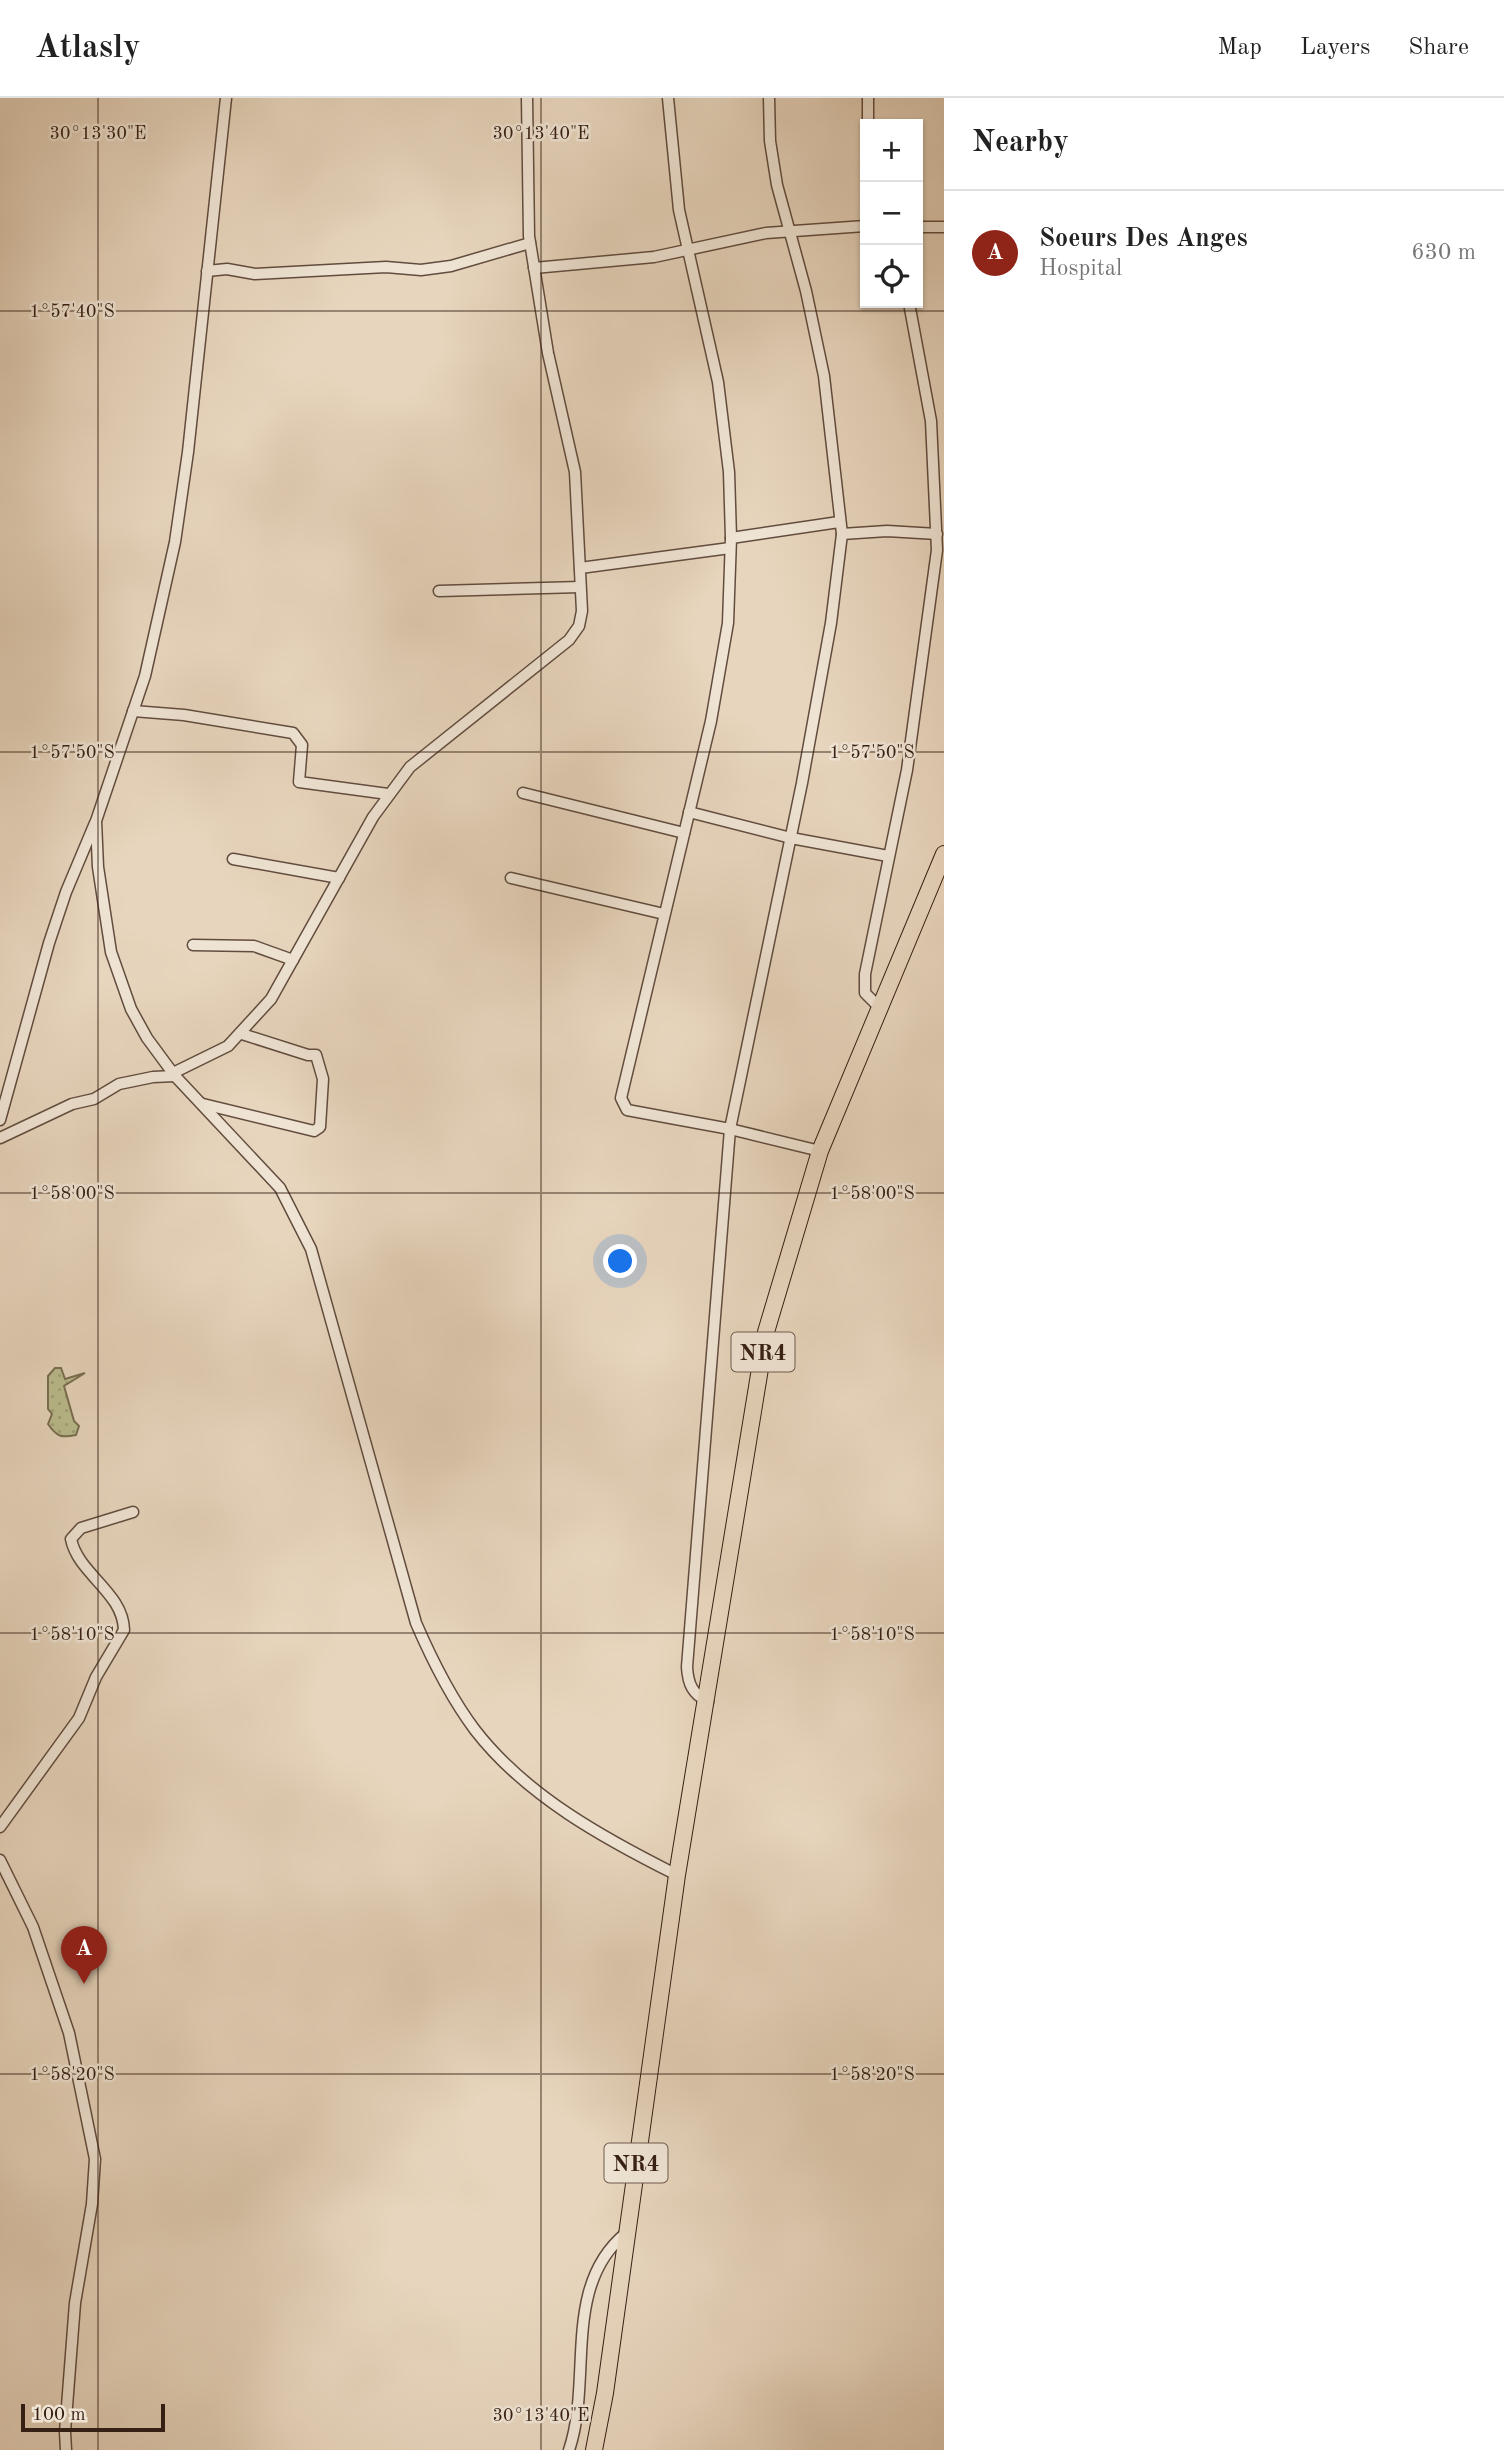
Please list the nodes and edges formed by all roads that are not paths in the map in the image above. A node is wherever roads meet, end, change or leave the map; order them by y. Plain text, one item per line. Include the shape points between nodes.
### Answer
1 (226, 98) edge
2 (527, 98) edge
3 (668, 98) edge
4 (769, 98) edge
5 (868, 98) edge
6 (868, 119) edge
7 (860, 226) edge
8 (923, 227) edge
9 (944, 227) edge
10 (788, 232) junction
11 (530, 243) junction
12 (688, 251) junction
13 (534, 268) junction
14 (207, 271) junction
15 (910, 308) edge
16 (841, 528) junction
17 (937, 534) junction
18 (730, 543) junction
19 (580, 568) junction
20 (580, 587) junction
21 (439, 591) dead end
22 (133, 711) junction
23 (523, 793) dead end
24 (388, 794) junction
25 (689, 812) junction
26 (96, 821) junction
27 (684, 833) junction
28 (791, 838) junction
29 (944, 854) edge
30 (888, 856) junction
31 (233, 859) dead end
32 (339, 878) junction
33 (511, 878) dead end
34 (664, 914) junction
35 (192, 945) dead end
36 (293, 960) junction
37 (880, 1007) junction
38 (242, 1034) junction
39 (174, 1075) junction
40 (203, 1104) junction
41 (0, 1120) edge
42 (730, 1129) junction
43 (0, 1138) edge
44 (820, 1151) junction
45 (133, 1513) dead end
46 (708, 1702) junction
47 (0, 1827) edge
48 (0, 1860) edge
49 (677, 1875) junction
50 (625, 2233) junction
51 (66, 2450) edge
52 (569, 2450) edge
53 (594, 2450) edge

1 - 14 street
2 - 11 street
3 - 12 street via 674,174
4 - 10 street via 770,141
5 - 6 street
7 - 10 street
8 - 9 street
10 - 12 street
10 - 16 street via 824,376
11 - 13 street
11 - 14 street via 421,270
12 - 13 street
12 - 18 street via 718,382 729,472
13 - 19 street via 548,353 571,442
14 - 22 street via 174,542
15 - 17 street via 931,422
16 - 17 street
16 - 18 street
16 - 28 street via 831,622
17 - 30 street via 935,586
18 - 19 street
18 - 25 street via 728,623
19 - 20 street
20 - 21 street
20 - 24 street via 581,619 569,640 425,755
22 - 24 street via 293,733 302,745 299,782
22 - 26 street
23 - 27 street
24 - 32 street
25 - 27 street
25 - 28 street
26 - 39 street via 111,952 131,1009
26 - 41 street via 65,892
27 - 34 street
28 - 30 street
28 - 42 street
29 - 37 highway, NR4
30 - 37 street via 864,988 867,997
31 - 32 street
32 - 36 street
33 - 34 street
34 - 42 street via 623,1082 623,1105 636,1112
35 - 36 street via 254,946
36 - 38 street via 271,999
37 - 44 highway, NR4
38 - 39 street
38 - 40 street via 316,1055 323,1079 320,1127 314,1131
39 - 40 street
39 - 43 street via 119,1084
40 - 49 street via 280,1188 311,1249 416,1623 442,1677 476,1730 522,1778 623,1848
42 - 44 street
42 - 46 street via 687,1667 690,1686
44 - 46 highway, NR4 via 766,1332
45 - 47 street via 81,1528 71,1539 121,1612 124,1630 96,1677 79,1718
46 - 49 highway, NR4
48 - 51 street via 33,1927 69,2033 94,2159 92,2204 75,2303
49 - 50 highway, NR4
50 - 52 street via 598,2264 586,2306
50 - 53 highway, NR4

